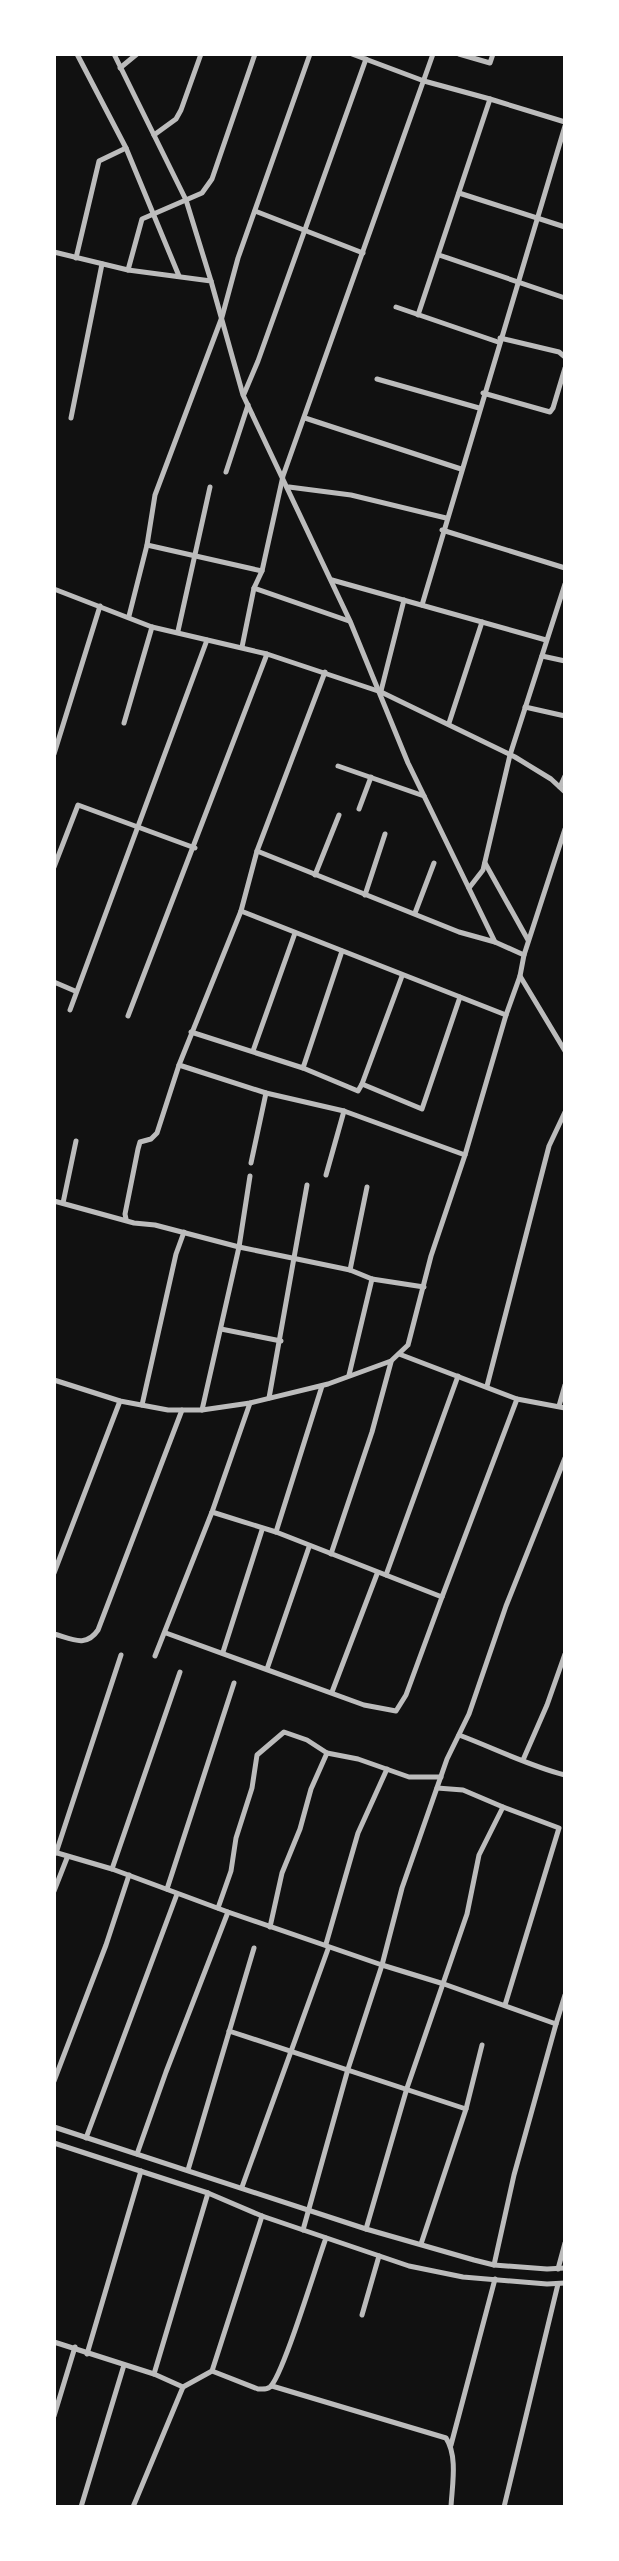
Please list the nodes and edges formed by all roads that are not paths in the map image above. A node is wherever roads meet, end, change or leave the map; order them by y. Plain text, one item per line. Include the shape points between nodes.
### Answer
1 (77, 54) edge
2 (114, 54) edge
3 (137, 54) edge
4 (201, 54) edge
5 (255, 54) edge
6 (310, 54) edge
7 (352, 54) edge
8 (433, 54) edge
9 (459, 54) edge
10 (493, 54) edge
11 (366, 59) junction
12 (120, 68) junction
13 (424, 81) junction
14 (490, 99) junction
15 (565, 124) edge
16 (154, 135) junction
17 (126, 148) junction
18 (459, 193) junction
19 (186, 200) junction
20 (255, 211) junction
21 (153, 213) junction
22 (536, 217) junction
23 (565, 227) edge
24 (305, 230) junction
25 (54, 252) edge
26 (363, 253) junction
27 (439, 255) junction
28 (76, 258) junction
29 (102, 264) junction
30 (128, 270) junction
31 (180, 277) junction
32 (211, 281) junction
33 (517, 281) junction
34 (565, 298) edge
35 (396, 307) dead end
36 (418, 315) junction
37 (222, 317) junction
38 (499, 340) junction
39 (565, 357) edge
40 (565, 368) edge
41 (377, 379) dead end
42 (483, 393) junction
43 (243, 395) junction
44 (248, 405) junction
45 (479, 408) junction
46 (71, 418) dead end
47 (305, 418) junction
48 (461, 469) junction
49 (226, 472) dead end
50 (283, 476) junction
51 (210, 487) dead end
52 (288, 487) junction
53 (446, 518) junction
54 (442, 530) junction
55 (147, 545) junction
56 (195, 556) junction
57 (565, 568) edge
58 (262, 571) junction
59 (331, 579) junction
60 (565, 584) edge
61 (254, 588) junction
62 (54, 589) edge
63 (404, 600) junction
64 (422, 605) junction
65 (100, 606) junction
66 (129, 616) junction
67 (350, 621) junction
68 (482, 622) junction
69 (152, 627) junction
70 (178, 631) junction
71 (207, 640) junction
72 (546, 640) junction
73 (242, 647) junction
74 (267, 654) junction
75 (542, 656) junction
76 (565, 661) edge
77 (325, 672) junction
78 (381, 692) junction
79 (525, 707) junction
80 (565, 716) edge
81 (124, 723) dead end
82 (449, 723) junction
83 (54, 754) edge
84 (510, 755) junction
85 (338, 766) dead end
86 (565, 776) edge
87 (371, 777) junction
88 (563, 790) edge
89 (424, 796) junction
90 (359, 809) dead end
91 (339, 815) dead end
92 (138, 826) junction
93 (565, 829) edge
94 (385, 834) dead end
95 (195, 848) junction
96 (257, 851) junction
97 (484, 862) junction
98 (434, 863) dead end
99 (54, 867) edge
100 (315, 875) junction
101 (469, 888) junction
102 (365, 895) junction
103 (241, 911) junction
104 (415, 913) junction
105 (295, 933) junction
106 (528, 940) junction
107 (495, 942) junction
108 (342, 951) junction
109 (524, 955) junction
110 (402, 976) junction
111 (520, 976) junction
112 (54, 982) edge
113 (75, 991) junction
114 (460, 997) junction
115 (70, 1010) dead end
116 (506, 1015) junction
117 (128, 1016) dead end
118 (191, 1032) junction
119 (564, 1046) edge
120 (253, 1051) junction
121 (179, 1065) junction
122 (303, 1068) junction
123 (362, 1084) junction
124 (266, 1093) junction
125 (344, 1111) junction
126 (565, 1112) edge
127 (76, 1141) dead end
128 (465, 1155) junction
129 (251, 1163) dead end
130 (326, 1175) dead end
131 (250, 1176) dead end
132 (307, 1185) dead end
133 (367, 1187) dead end
134 (54, 1201) edge
135 (63, 1203) junction
136 (127, 1220) junction
137 (184, 1232) junction
138 (239, 1247) junction
139 (294, 1260) junction
140 (350, 1270) junction
141 (372, 1279) junction
142 (424, 1287) junction
143 (221, 1329) junction
144 (281, 1341) junction
145 (399, 1354) junction
146 (391, 1361) junction
147 (349, 1376) junction
148 (458, 1376) junction
149 (54, 1380) edge
150 (322, 1385) junction
151 (565, 1385) edge
152 (487, 1386) junction
153 (269, 1398) junction
154 (517, 1399) junction
155 (120, 1401) junction
156 (250, 1403) junction
157 (142, 1405) junction
158 (562, 1407) edge
159 (182, 1410) junction
160 (202, 1410) junction
161 (565, 1458) edge
162 (212, 1512) junction
163 (262, 1530) junction
164 (276, 1532) junction
165 (309, 1547) junction
166 (331, 1554) junction
167 (54, 1573) edge
168 (377, 1574) junction
169 (386, 1575) junction
170 (442, 1597) junction
171 (166, 1633) junction
172 (54, 1634) edge
173 (223, 1652) junction
174 (565, 1654) edge
175 (121, 1655) dead end
176 (155, 1656) dead end
177 (267, 1669) junction
178 (180, 1672) dead end
179 (234, 1683) dead end
180 (332, 1692) junction
181 (459, 1735) junction
182 (327, 1753) junction
183 (523, 1760) junction
184 (387, 1769) junction
185 (565, 1775) edge
186 (441, 1777) junction
187 (437, 1788) junction
188 (503, 1807) junction
189 (55, 1853) edge
190 (67, 1858) junction
191 (112, 1869) junction
192 (129, 1875) junction
193 (167, 1889) junction
194 (54, 1891) edge
195 (177, 1894) junction
196 (218, 1908) junction
197 (228, 1912) junction
198 (270, 1927) junction
199 (327, 1946) junction
200 (254, 1948) dead end
201 (382, 1965) junction
202 (444, 1984) junction
203 (565, 1995) edge
204 (505, 2005) junction
205 (556, 2024) junction
206 (229, 2031) junction
207 (482, 2045) dead end
208 (290, 2052) junction
209 (348, 2069) junction
210 (54, 2081) edge
211 (407, 2088) junction
212 (466, 2109) junction
213 (54, 2127) edge
214 (86, 2138) junction
215 (55, 2144) edge
216 (54, 2151) edge
217 (137, 2154) junction
218 (188, 2170) junction
219 (141, 2171) junction
220 (242, 2187) junction
221 (208, 2193) junction
222 (309, 2211) junction
223 (262, 2216) junction
224 (366, 2229) junction
225 (303, 2230) junction
226 (326, 2238) junction
227 (565, 2243) edge
228 (421, 2244) junction
229 (379, 2256) junction
230 (494, 2265) junction
231 (561, 2268) edge
232 (495, 2279) junction
233 (562, 2283) edge
234 (362, 2315) dead end
235 (54, 2342) edge
236 (75, 2347) junction
237 (87, 2354) junction
238 (124, 2365) junction
239 (212, 2371) junction
240 (154, 2374) junction
241 (272, 2386) junction
242 (183, 2387) junction
243 (54, 2416) edge
244 (451, 2446) junction
245 (81, 2507) edge
246 (133, 2507) edge
247 (451, 2507) edge
248 (504, 2507) edge

1 - 17 street
2 - 12 street
3 - 12 street
4 - 16 street via 176,119
5 - 19 street via 212,179 202,193
6 - 20 street
7 - 11 street
8 - 13 street
9 - 10 street via 490,63
11 - 13 street
11 - 24 street
12 - 16 street
13 - 14 street
13 - 26 street
14 - 15 street
14 - 18 street
15 - 22 street
16 - 19 street
17 - 21 street
17 - 28 street via 99,161
18 - 22 street
18 - 27 street
19 - 21 street
19 - 32 street
20 - 24 street
20 - 37 street
21 - 30 street via 142,219
21 - 31 street
22 - 23 street
22 - 33 street
24 - 26 street
24 - 43 street
25 - 28 street
26 - 47 street
27 - 33 street
27 - 36 street
28 - 29 street
29 - 30 street
29 - 46 street
30 - 31 street
31 - 32 street
32 - 37 street
33 - 34 street
33 - 38 street
35 - 36 street
36 - 38 street
37 - 43 street
37 - 55 street via 155,495
38 - 39 street
38 - 42 street
40 - 42 street via 550,412
41 - 45 street
42 - 45 street
43 - 44 street
44 - 49 street
44 - 50 street
45 - 48 street
47 - 48 street
47 - 50 street
48 - 53 street
50 - 52 street
50 - 58 street
51 - 56 street
52 - 53 street via 351,495
52 - 59 street
53 - 54 street
54 - 57 street
54 - 64 street
55 - 56 street
55 - 66 street
56 - 58 street
56 - 70 street
58 - 61 street
59 - 63 street
59 - 67 street
60 - 72 street
61 - 67 street
61 - 73 street
62 - 65 street
63 - 64 street
63 - 78 street
64 - 68 street
65 - 66 street
65 - 83 street
66 - 69 street
67 - 78 street
68 - 72 street
68 - 82 street
69 - 70 street
69 - 81 street
70 - 71 street
71 - 73 street
71 - 92 street
72 - 75 street
73 - 74 street
74 - 77 street
74 - 95 street
75 - 76 street
75 - 79 street
77 - 78 street
77 - 96 street
78 - 82 street
78 - 89 street
79 - 80 street
79 - 84 street
82 - 84 street
84 - 88 street
84 - 97 street
85 - 87 street
86 - 88 street
87 - 89 street
87 - 90 street
89 - 101 street
91 - 100 street
92 - 95 street
92 - 99 street via 78,805
92 - 113 street
93 - 106 street
94 - 102 street
95 - 117 street
96 - 100 street
96 - 103 street
97 - 101 street
97 - 106 street
98 - 104 street
100 - 102 street
101 - 107 street
102 - 104 street
103 - 105 street
103 - 118 street
104 - 107 street
105 - 108 street
105 - 120 street
106 - 109 street
107 - 109 street
108 - 110 street
108 - 122 street
109 - 111 street
110 - 114 street
110 - 123 street
111 - 116 street
111 - 119 street
112 - 113 street
113 - 115 street
114 - 116 street
114 - 123 street via 422,1109
116 - 128 street
118 - 120 street
118 - 121 street
120 - 122 street
121 - 124 street
121 - 136 street via 157,1133 140,1142
122 - 123 street via 358,1091
124 - 125 street
124 - 129 street
125 - 128 street
125 - 130 street
126 - 152 street via 549,1146
127 - 135 street
128 - 142 street
131 - 138 street
132 - 139 street
133 - 140 street
134 - 135 street
135 - 136 street
136 - 137 street
137 - 138 street
137 - 157 street
138 - 139 street
138 - 143 street
139 - 140 street
139 - 144 street
140 - 141 street
141 - 142 street
141 - 147 street
142 - 145 street via 408,1345
143 - 144 street
143 - 160 street
144 - 153 street
145 - 146 street
145 - 148 street
146 - 147 street
146 - 166 street
147 - 150 street
148 - 152 street
148 - 169 street
149 - 155 street
150 - 153 street
150 - 164 street
151 - 158 street
152 - 154 street
153 - 156 street
154 - 158 street
154 - 170 street
155 - 157 street
155 - 167 street
156 - 160 street
156 - 162 street
157 - 159 street
159 - 160 street
159 - 172 street via 98,1630 81,1642
161 - 181 street
162 - 163 street
162 - 171 street
163 - 164 street
163 - 173 street
164 - 165 street
165 - 166 street
165 - 177 street
166 - 168 street
168 - 169 street
168 - 180 street
169 - 170 street
170 - 180 street via 396,1711
171 - 173 street
171 - 176 street
173 - 177 street
174 - 183 street
175 - 189 street
177 - 180 street
178 - 191 street
179 - 193 street
181 - 183 street
181 - 186 street
182 - 184 street
182 - 196 street via 284,1732 257,1755
182 - 198 street via 282,1873
183 - 185 street
184 - 186 street via 409,1777
184 - 199 street via 358,1833
186 - 187 street
187 - 188 street via 463,1790
187 - 201 street
188 - 202 street via 479,1855
188 - 204 street via 559,1828
189 - 190 street
190 - 191 street
190 - 194 street
191 - 192 street
192 - 193 street
192 - 210 street
193 - 195 street
195 - 196 street
195 - 214 street
196 - 197 street
197 - 198 street
197 - 217 street
198 - 199 street
199 - 201 street
199 - 208 street
200 - 206 street
201 - 202 street
201 - 209 street
202 - 204 street
202 - 211 street
203 - 205 street
204 - 205 street
205 - 230 street
206 - 208 street
206 - 218 street
207 - 212 street
208 - 209 street
208 - 220 street
209 - 211 street
209 - 222 street
211 - 212 street
211 - 224 street
212 - 228 street
213 - 214 street
214 - 217 street
215 - 216 street
215 - 219 street
217 - 218 street
218 - 220 street
219 - 221 street
219 - 237 street
220 - 222 street
221 - 223 street
221 - 240 street
222 - 224 street
222 - 225 street
223 - 225 street
223 - 239 street
224 - 228 street
225 - 226 street
226 - 229 street
226 - 241 street
227 - 231 street
228 - 230 street
229 - 232 street via 463,2277
229 - 234 street
230 - 231 street
232 - 233 street
232 - 244 street
233 - 248 street
235 - 236 street
236 - 237 street
236 - 243 street
237 - 238 street
238 - 240 street
238 - 245 street
239 - 241 street via 258,2389
239 - 242 street
240 - 242 street
241 - 244 street via 429,2432 446,2438
242 - 246 street
244 - 247 street

